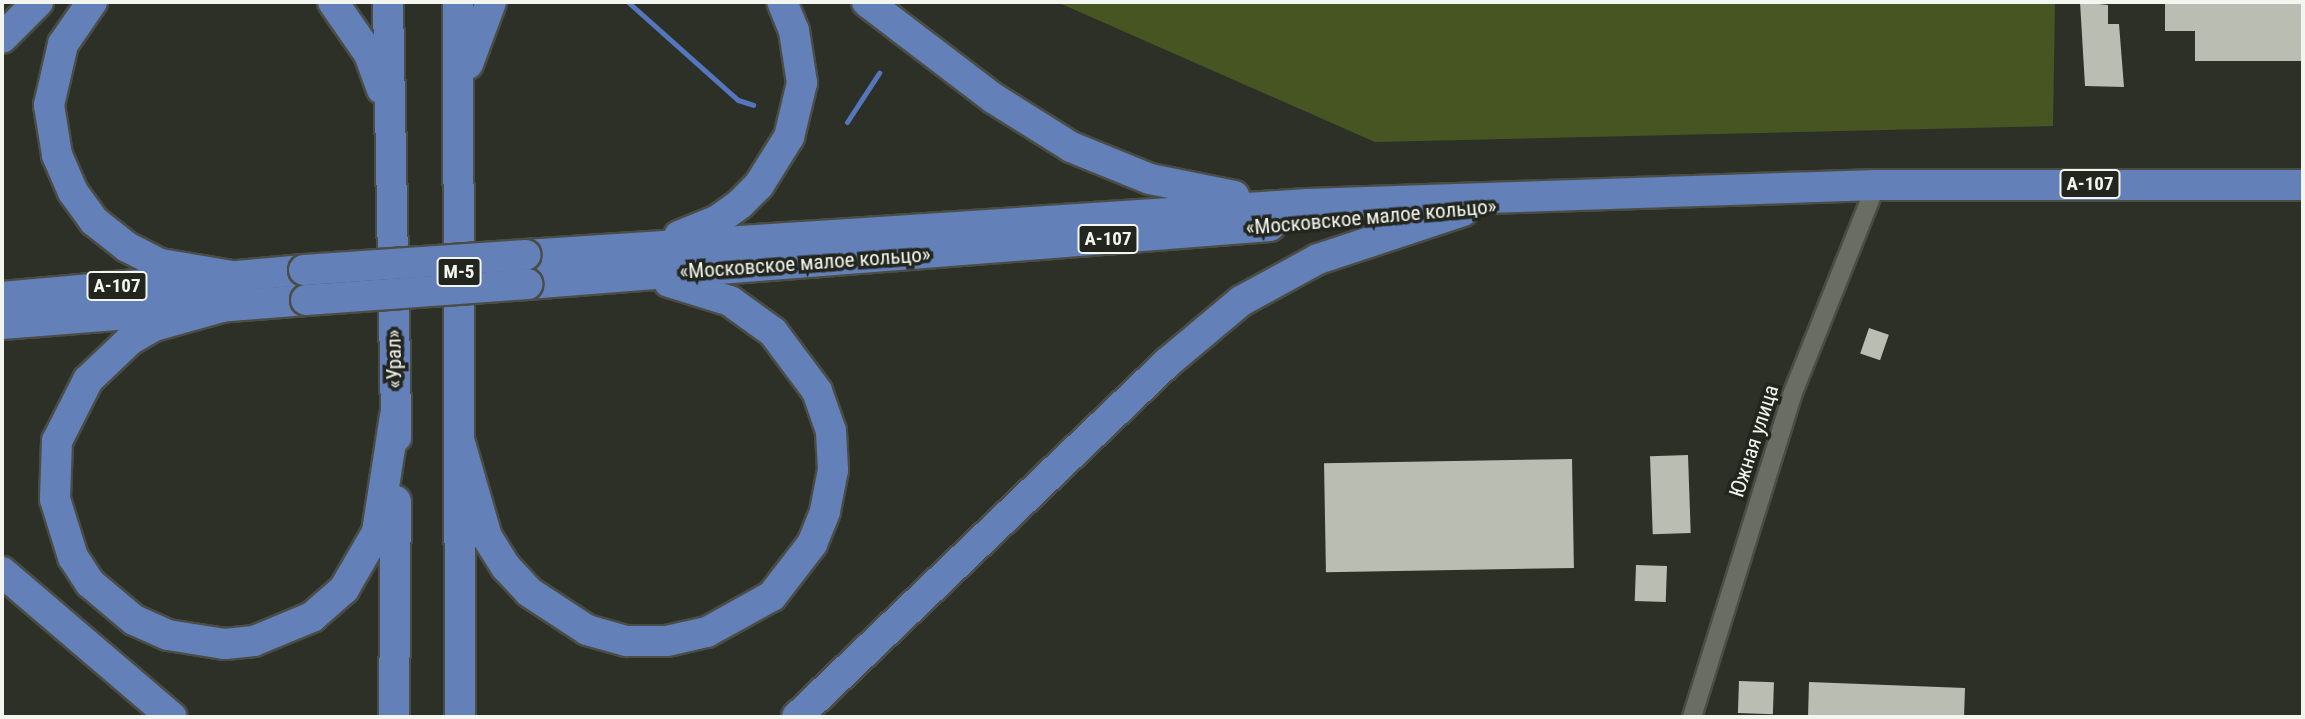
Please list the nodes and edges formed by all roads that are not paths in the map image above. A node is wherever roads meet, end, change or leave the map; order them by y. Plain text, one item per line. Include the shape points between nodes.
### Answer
1 (38, 2) edge
2 (92, 2) edge
3 (333, 2) edge
4 (388, 2) edge
5 (458, 2) edge
6 (491, 2) edge
7 (782, 2) edge
8 (867, 2) edge
9 (2, 38) edge
10 (459, 101) junction
11 (388, 104) junction
12 (1876, 185) junction
13 (2303, 185) edge
14 (1609, 196) junction
15 (1307, 204) junction
16 (1475, 208) junction
17 (608, 264) junction
18 (231, 290) junction
19 (2, 297) edge
20 (2, 324) edge
21 (395, 416) junction
22 (460, 443) junction
23 (2, 572) edge
24 (172, 717) edge
25 (394, 717) edge
26 (460, 717) edge
27 (797, 717) edge
28 (1692, 717) edge

1 - 9 highway
2 - 18 highway via 63,44 49,105 57,155 73,192 94,221 127,247
3 - 11 highway via 369,54
4 - 11 highway, «Урал»
5 - 10 highway, М-5
6 - 10 highway via 478,25
7 - 17 highway via 794,31 802,83 778,159 759,185 718,220
8 - 15 highway via 1013,112 1106,164 1190,190
10 - 22 highway, М-5
11 - 21 highway, «Урал»
12 - 13 highway, «Московское малое кольцо» / А-107
12 - 14 highway, «Московское малое кольцо» / А-107
12 - 28 street, Южная улица via 1792,394
14 - 15 highway, «Московское малое кольцо» / А-107
14 - 16 highway, «Московское малое кольцо» / А-107
15 - 17 highway, «Московское малое кольцо» / А-107
16 - 17 highway, «Московское малое кольцо» / А-107
16 - 27 highway via 1318,259 1241,301 1167,363
17 - 18 highway, «Московское малое кольцо» / А-107, bridge via 527,284 306,300
17 - 18 highway, «Московское малое кольцо» / А-107, bridge via 526,255 304,270
17 - 22 highway via 730,301 773,332 817,391 831,431 833,470 825,511 794,572 743,616 707,632 626,642 587,630 529,592 506,567 486,537
18 - 19 highway, «Московское малое кольцо» / А-107
18 - 20 highway, «Московское малое кольцо» / А-107
18 - 21 highway via 130,340 88,380 57,441 55,499 73,557 99,592 134,620 168,635 225,644 264,638 312,617 344,589 377,533
21 - 25 highway, «Урал»
22 - 26 highway, М-5
23 - 24 highway

